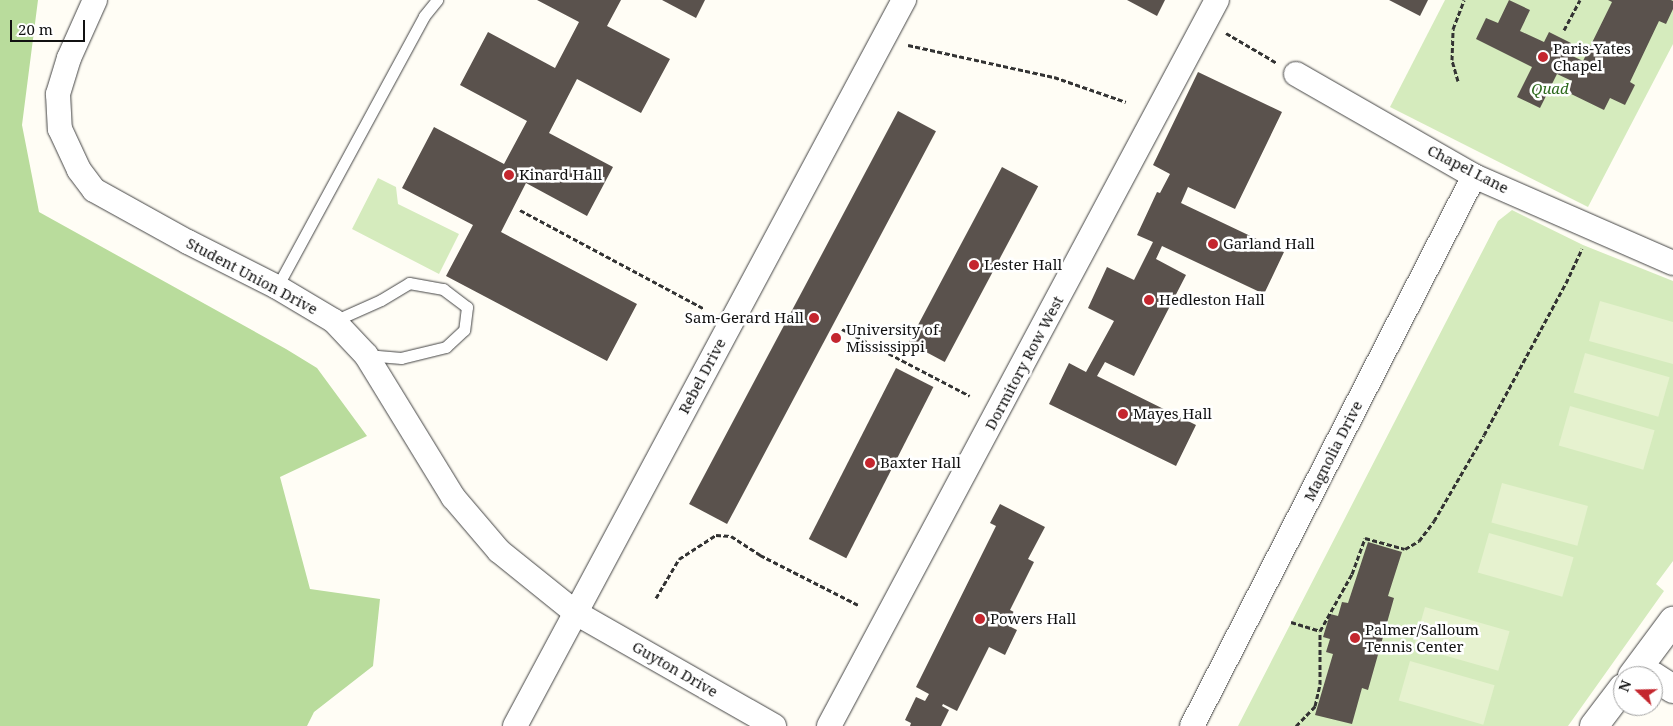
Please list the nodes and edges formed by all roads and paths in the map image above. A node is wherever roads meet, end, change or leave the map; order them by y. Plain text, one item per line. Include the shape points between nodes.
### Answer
1 (95, 0) edge
2 (437, 0) edge
3 (904, 0) edge
4 (1217, 0) edge
5 (1464, 0) edge
6 (1580, 0) edge
7 (1219, 29) dead end
8 (1564, 30) dead end
9 (908, 45) dead end
10 (1296, 74) joint
11 (1458, 81) dead end
12 (1126, 102) dead end
13 (1474, 176) junction
14 (520, 210) dead end
15 (1583, 245) dead end
16 (1673, 263) edge
17 (277, 287) junction
18 (703, 308) dead end
19 (334, 321) junction
20 (842, 329) dead end
21 (366, 355) junction
22 (970, 396) dead end
23 (656, 598) dead end
24 (858, 605) dead end
25 (576, 613) junction
26 (1673, 621) edge
27 (1291, 622) dead end
28 (1320, 631) junction
29 (1646, 666) edge
30 (1613, 706) edge
31 (515, 726) edge
32 (774, 726) edge
33 (829, 726) edge
34 (1192, 726) edge
35 (1296, 726) edge
36 (1594, 726) edge

1 - 17 street, Student Union Drive via 69,58 58,94 60,129 79,170 94,190
2 - 17 lane via 424,16
3 - 25 street, Rebel Drive
4 - 33 street, Dormitory Row West
5 - 11 path via 1454,28 1452,60
6 - 8 path
7 - 10 path
9 - 12 path via 1054,77
10 - 13 street, Chapel Lane
13 - 16 street, Chapel Lane
13 - 34 street, Magnolia Drive
14 - 18 path
15 - 28 path via 1566,283 1434,521 1419,541 1406,549 1365,538 1352,574
17 - 19 street, Student Union Drive
19 - 21 street, Student Union Drive
19 - 21 lane via 410,283 443,289 467,307 464,330 446,347 401,358
20 - 22 path
21 - 25 street, Student Union Drive via 454,496 499,551
23 - 24 path via 679,559 716,535 731,536 760,555
25 - 31 street, Rebel Drive
25 - 32 street, Guyton Drive
26 - 29 street
27 - 28 path
28 - 35 path via 1315,706
30 - 36 street

